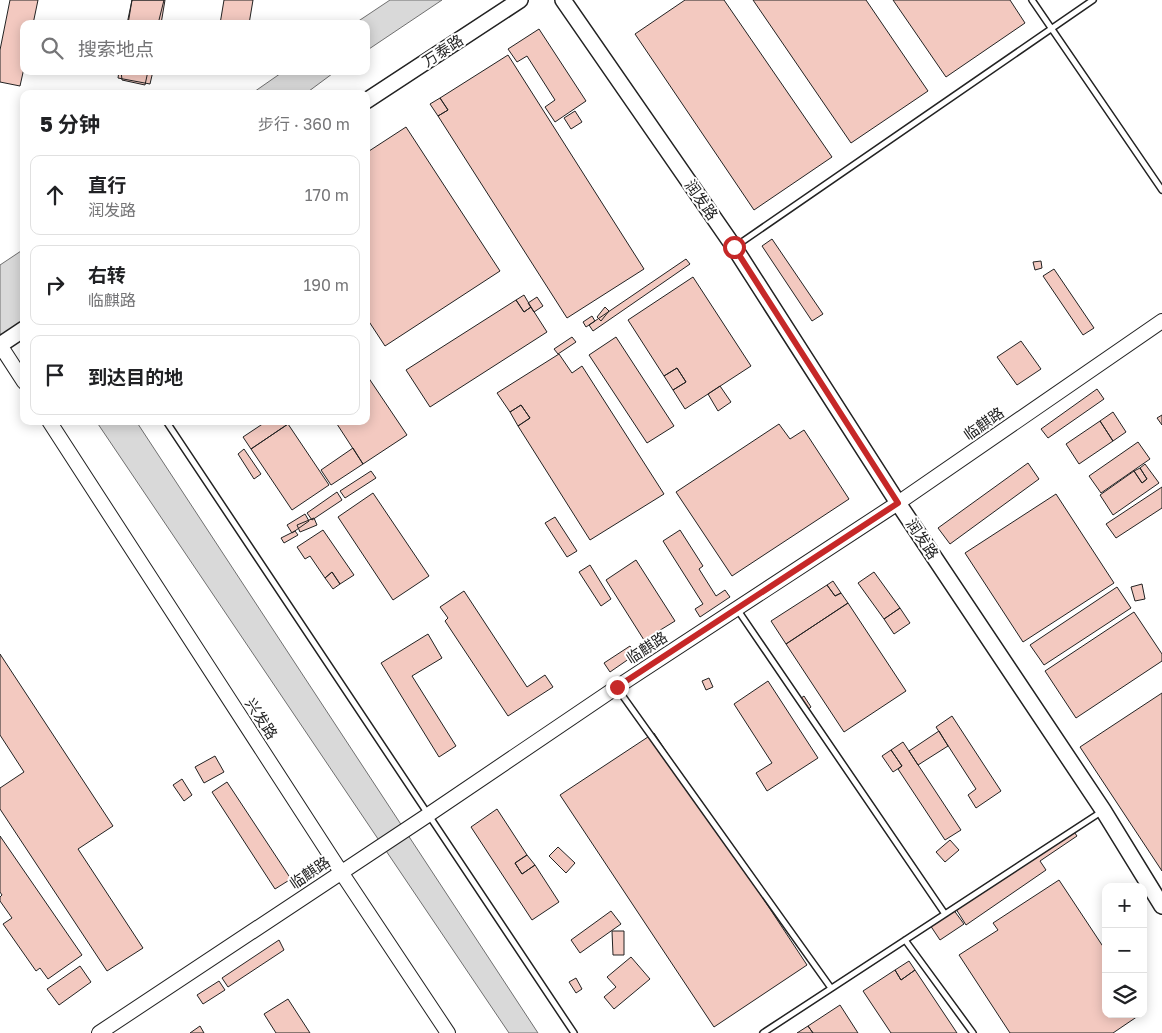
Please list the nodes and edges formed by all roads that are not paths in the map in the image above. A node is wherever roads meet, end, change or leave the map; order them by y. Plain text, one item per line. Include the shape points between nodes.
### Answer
1 (520, 0) edge
2 (563, 0) edge
3 (1032, 0) edge
4 (1094, 0) edge
5 (1052, 29) junction
6 (370, 98) edge
7 (1162, 190) edge
8 (734, 247) junction
9 (1162, 321) edge
10 (20, 332) edge
11 (0, 345) edge
12 (20, 376) edge
13 (52, 425) edge
14 (169, 425) edge
15 (898, 503) junction
16 (737, 609) junction
17 (617, 687) junction
18 (1103, 810) junction
19 (428, 815) junction
20 (341, 872) junction
21 (1162, 906) edge
22 (945, 914) junction
23 (904, 940) junction
24 (831, 988) junction
25 (99, 1033) edge
26 (448, 1033) edge
27 (574, 1033) edge
28 (763, 1033) edge
29 (973, 1033) edge

1 - 6 main road, 万泰路
2 - 8 main road, 润发路
3 - 5 lane
4 - 5 lane
5 - 7 lane
5 - 8 lane
8 - 15 main road, 润发路
9 - 15 street, 临麒路
10 - 11 main road
11 - 12 street
13 - 20 street, 兴发路
14 - 19 lane
15 - 16 street, 临麒路
15 - 18 main road, 润发路
16 - 17 street, 临麒路
16 - 22 lane
17 - 19 street, 临麒路
17 - 24 lane
18 - 21 main road, 润发路
18 - 22 lane
19 - 20 street, 临麒路
19 - 27 lane
20 - 25 street, 临麒路
20 - 26 street, 兴发路
22 - 23 lane
23 - 24 lane
23 - 29 lane
24 - 28 lane

